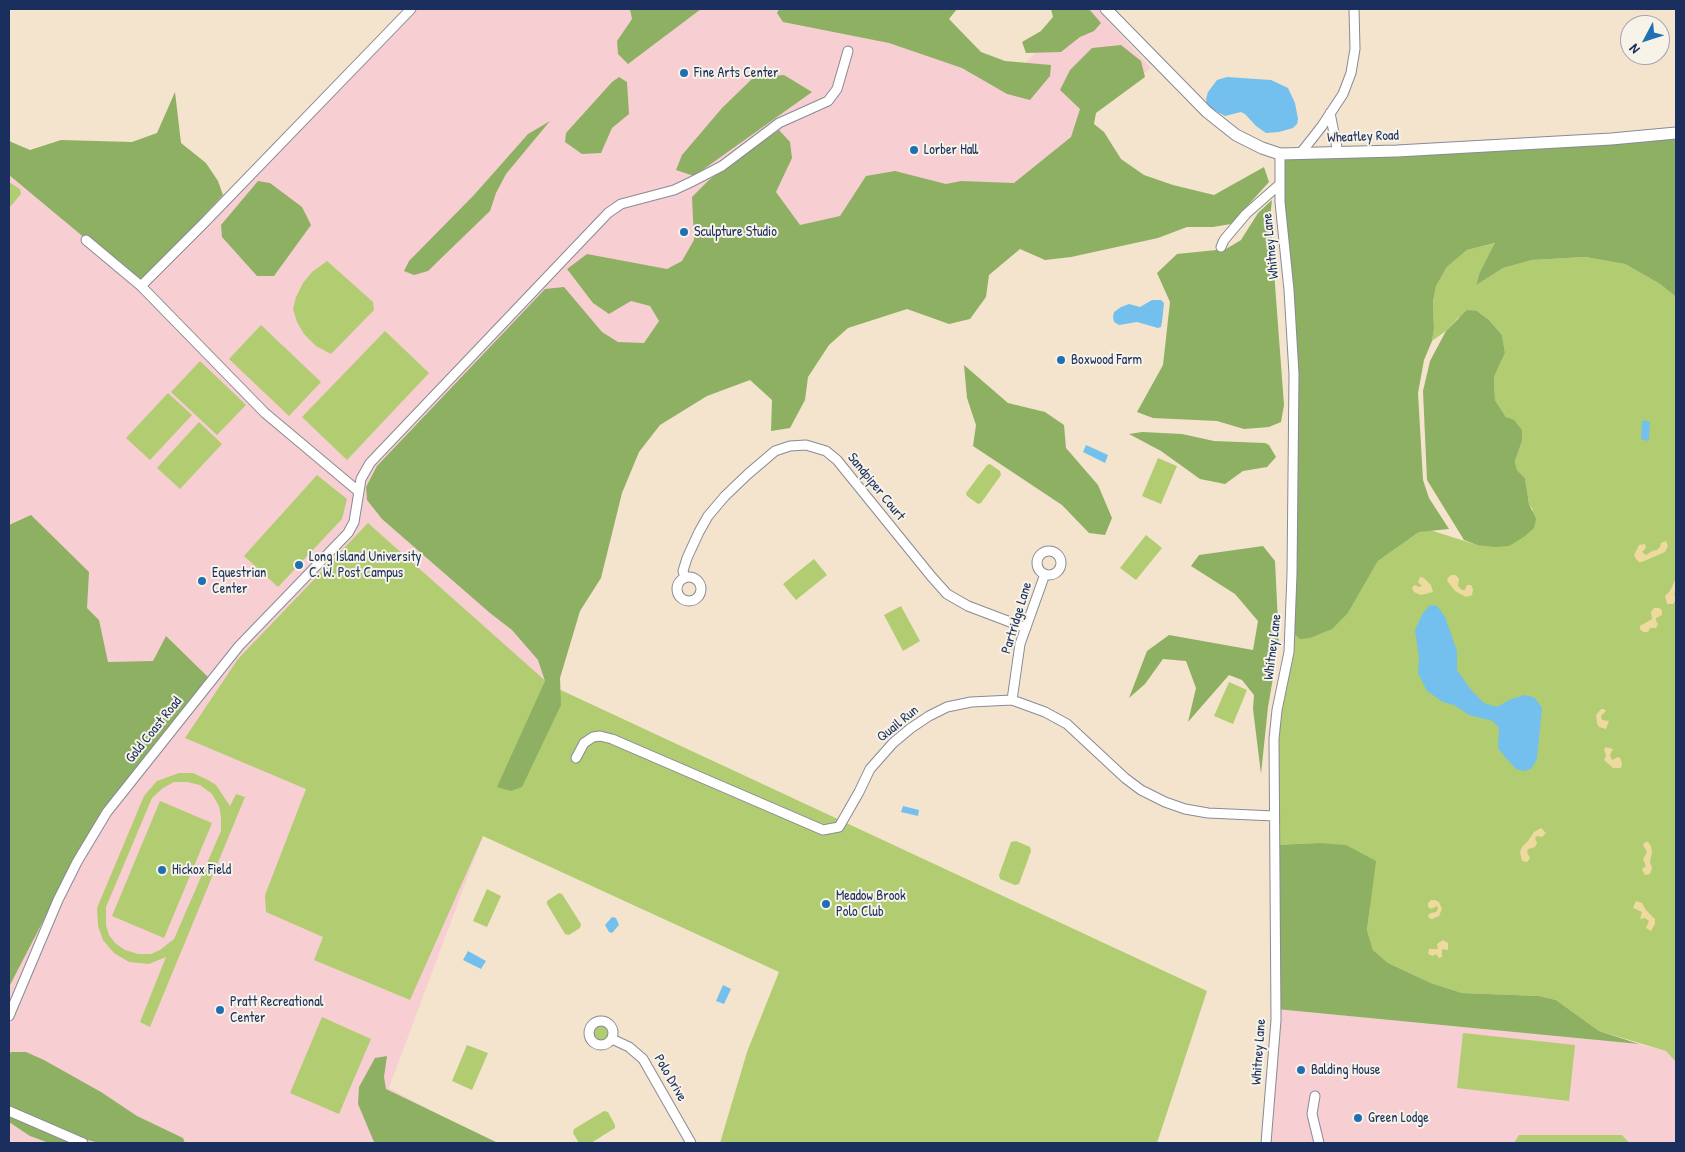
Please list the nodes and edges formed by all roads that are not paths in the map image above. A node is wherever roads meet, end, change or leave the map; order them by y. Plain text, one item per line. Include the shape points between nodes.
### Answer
1 (411, 9) edge
2 (1106, 9) edge
3 (1354, 9) edge
4 (848, 51) dead end
5 (1330, 113) junction
6 (1676, 133) edge
7 (1338, 153) junction
8 (1280, 154) junction
9 (1300, 154) junction
10 (1280, 184) junction
11 (86, 240) dead end
12 (1221, 246) dead end
13 (141, 286) junction
14 (358, 491) junction
15 (1045, 574) dead end
16 (685, 578) dead end
17 (1026, 628) junction
18 (1012, 700) junction
19 (576, 758) dead end
20 (1274, 816) junction
21 (9, 1016) edge
22 (612, 1039) dead end
23 (1315, 1096) dead end
24 (9, 1111) edge
25 (83, 1143) edge
26 (691, 1143) edge
27 (1266, 1143) edge
28 (1319, 1143) edge

1 - 13 street
2 - 8 main road, Wheatley Road via 1207,112 1236,135
3 - 5 street via 1355,49 1351,73 1343,94
4 - 14 street, Gold Coast Road via 837,89 828,101 779,123 722,166 692,182 621,204 608,213 370,463
5 - 7 street
5 - 9 street
6 - 7 main road, Wheatley Road
7 - 9 main road, Wheatley Road
8 - 9 main road, Wheatley Road
8 - 10 street, Whitney Lane
10 - 12 street via 1246,214
10 - 20 street, Whitney Lane via 1294,374 1289,652 1274,738
11 - 13 street
13 - 14 street via 265,413
14 - 21 street, Gold Coast Road via 354,522 348,533 239,646 107,812 58,900
15 - 17 street, Partridge Lane
16 - 17 street, Sandpiper Court via 686,558 708,516 721,500 775,452 790,446 806,445 826,451 837,460 947,594 968,606
17 - 18 street, Partridge Lane via 1020,644
18 - 19 street, Quail Run via 947,707 910,728 870,769 839,827 823,830 612,739 594,737 584,743
18 - 20 street, Quail Run via 1066,724 1125,778 1165,802 1208,813
20 - 27 street, Whitney Lane via 1276,1020
22 - 26 street, Polo Drive via 643,1059
23 - 28 street via 1312,1114
24 - 25 street

